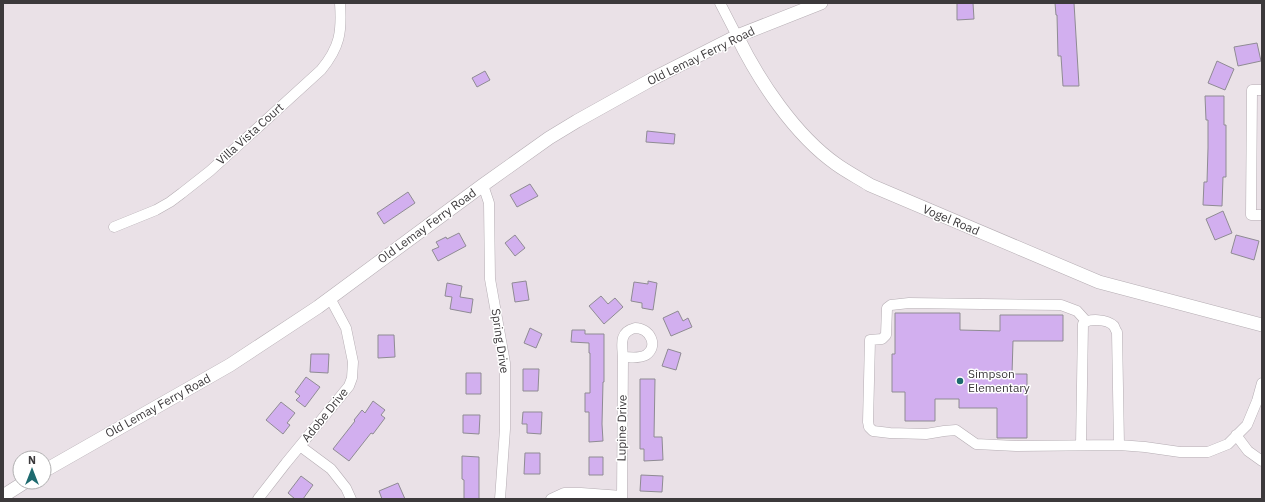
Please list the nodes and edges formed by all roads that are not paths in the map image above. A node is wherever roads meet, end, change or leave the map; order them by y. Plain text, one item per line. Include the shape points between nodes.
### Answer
1 (340, 3) edge
2 (720, 3) edge
3 (821, 3) edge
4 (737, 36) junction
5 (1262, 90) edge
6 (483, 185) junction
7 (1262, 215) edge
8 (114, 227) dead end
9 (330, 298) junction
10 (1086, 321) junction
11 (1262, 325) edge
12 (623, 357) dead end
13 (1262, 383) edge
14 (1236, 435) junction
15 (1119, 445) junction
16 (300, 446) junction
17 (1081, 446) junction
18 (1262, 461) edge
19 (52, 466) edge
20 (12, 490) edge
21 (3, 496) edge
22 (622, 497) edge
23 (258, 499) edge
24 (351, 499) edge
25 (500, 499) edge
26 (551, 499) edge

1 - 8 street, Villa Vista Court via 340,36 336,49 321,70 182,194 156,210
2 - 4 street, Vogel Road
3 - 4 main road, Old Lemay Ferry Road
4 - 6 main road, Old Lemay Ferry Road via 577,121
4 - 11 main road, Vogel Road via 748,60 808,140 836,164 870,185 1099,282
5 - 7 street via 1252,90 1251,207 1251,215
6 - 9 main road, Old Lemay Ferry Road
6 - 25 street, Spring Drive via 489,203 490,279 505,363 505,429
9 - 16 street, Adobe Drive via 346,328 353,362 352,378
9 - 19 main road, Old Lemay Ferry Road via 230,365
10 - 15 street via 1105,322 1114,326 1117,332
10 - 17 street via 1083,324
10 - 17 street via 1077,311 1062,305 909,303 891,305 887,308 886,335 882,339 870,340 868,422 873,431 926,434 956,430 976,444
12 - 22 street, Lupine Drive
13 - 14 street via 1247,425
14 - 15 street via 1228,444 1208,452 1180,452
14 - 18 street via 1248,451
15 - 17 street
16 - 23 street, Adobe Drive
16 - 24 street via 331,469
20 - 21 main road
22 - 26 street via 564,493

